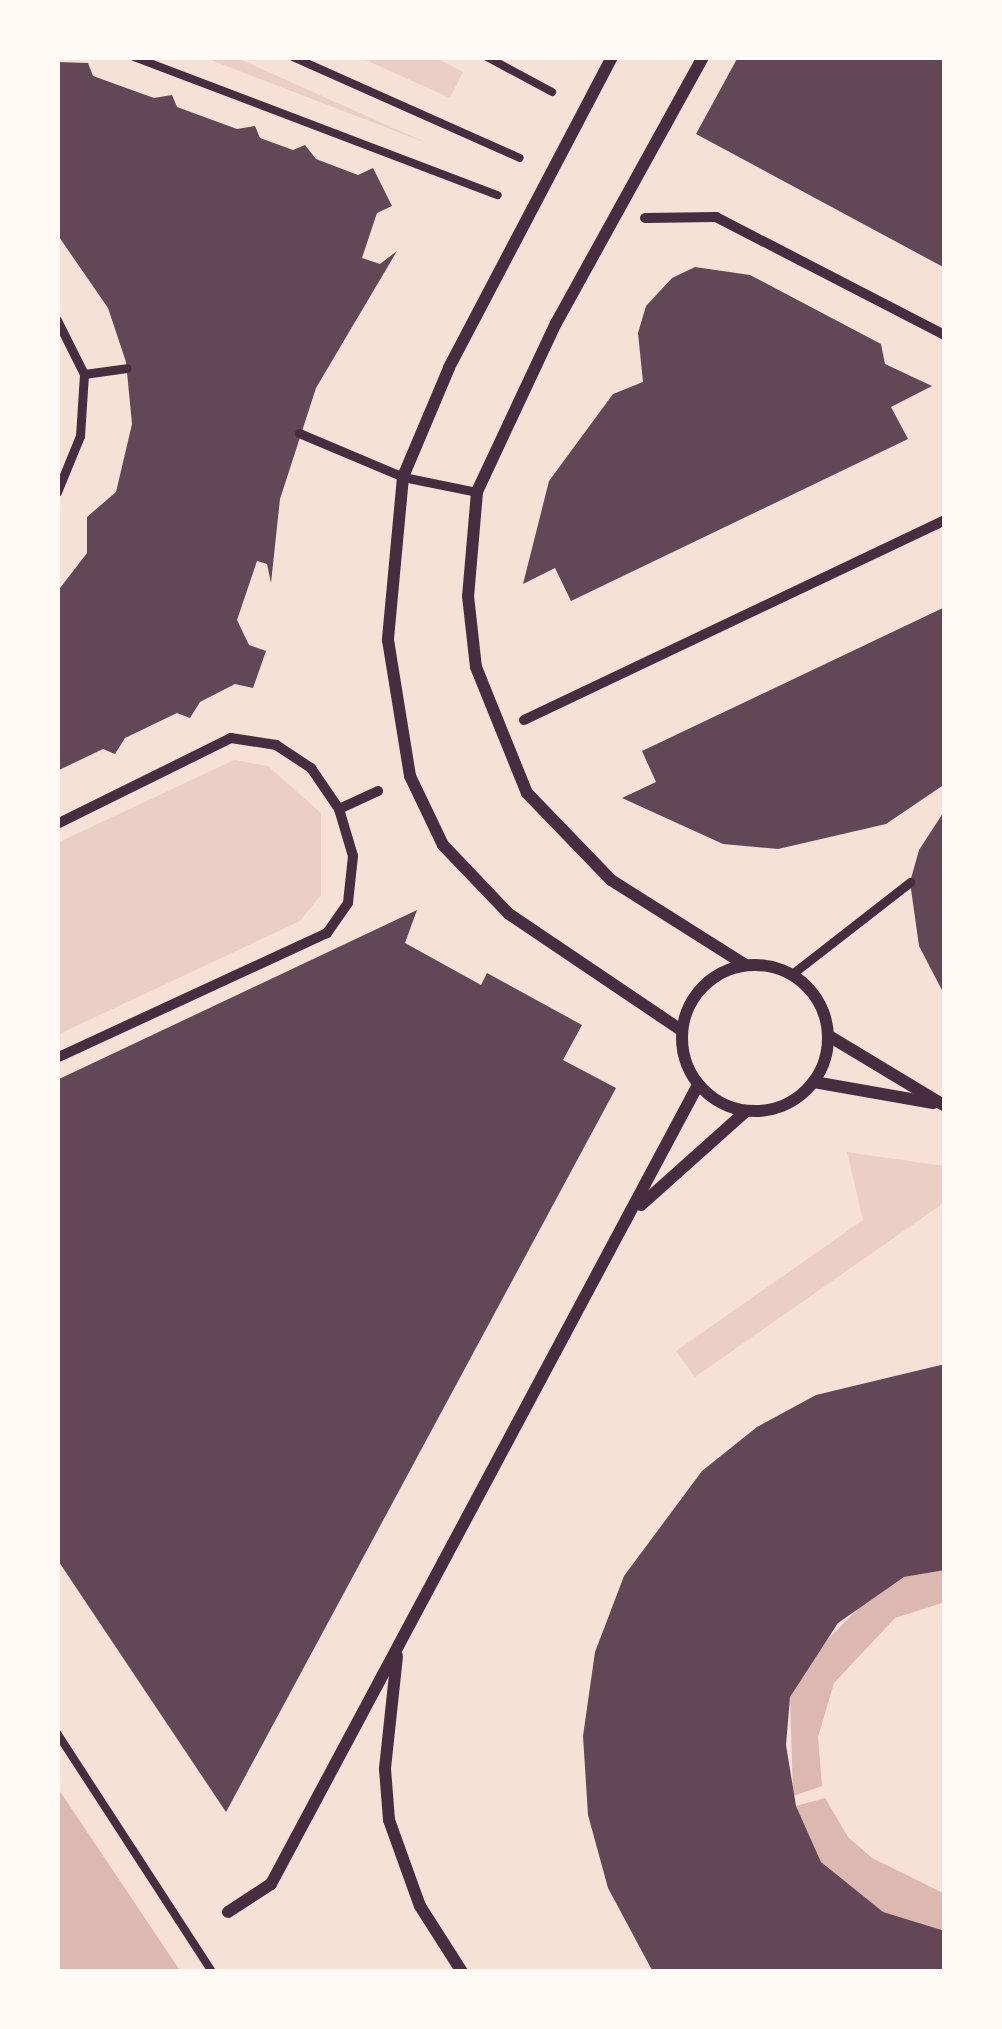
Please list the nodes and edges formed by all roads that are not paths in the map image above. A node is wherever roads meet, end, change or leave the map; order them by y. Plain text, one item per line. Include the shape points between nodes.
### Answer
1 (611, 57) edge
2 (703, 57) edge
3 (645, 218) dead end
4 (57, 320) edge
5 (945, 335) edge
6 (127, 368) dead end
7 (84, 374) junction
8 (299, 433) dead end
9 (403, 477) junction
10 (57, 492) edge
11 (478, 492) junction
12 (945, 520) edge
13 (524, 720) dead end
14 (378, 791) dead end
15 (339, 809) junction
16 (57, 824) edge
17 (910, 882) dead end
18 (744, 964) junction
19 (792, 974) junction
20 (681, 1030) junction
21 (829, 1036) junction
22 (57, 1058) edge
23 (814, 1082) junction
24 (698, 1085) junction
25 (943, 1105) edge
26 (746, 1112) junction
27 (636, 1210) junction
28 (398, 1649) junction
29 (228, 1912) dead end
30 (462, 1972) edge

1 - 9 street via 449,368
2 - 11 street via 556,323
3 - 5 street via 716,217
4 - 7 lane
6 - 7 lane
7 - 10 lane via 80,436
8 - 9 lane
9 - 11 lane
9 - 20 street via 388,640 410,776 443,845 508,914
11 - 18 street via 468,596 476,667 527,793 610,880
12 - 13 street
14 - 15 street
15 - 16 street via 311,768 276,745 231,738
15 - 22 street via 353,856 348,903 327,933
17 - 19 lane
18 - 19 street
18 - 20 street via 701,987
19 - 21 street via 812,990
20 - 24 street
21 - 23 street
21 - 25 street
23 - 25 street
23 - 26 street via 795,1100
24 - 26 street
24 - 27 street
26 - 27 street
27 - 28 street
28 - 29 street via 271,1884
28 - 30 street via 385,1768 389,1820 420,1906

